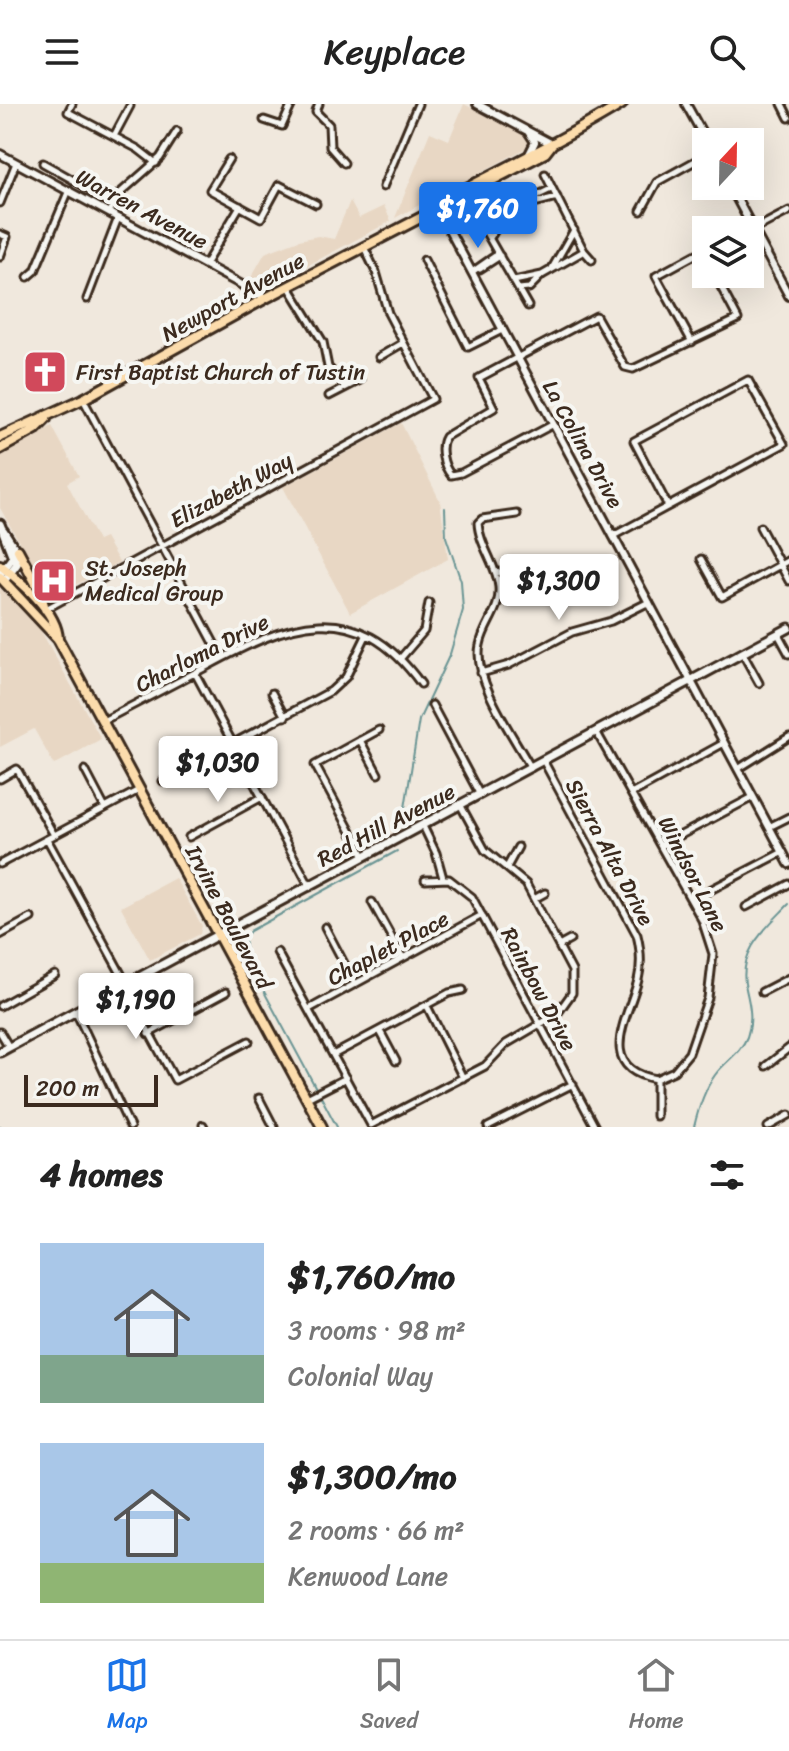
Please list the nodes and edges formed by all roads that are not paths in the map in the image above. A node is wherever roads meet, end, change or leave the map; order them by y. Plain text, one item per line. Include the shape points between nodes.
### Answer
1 (72, 104) edge
2 (292, 104) edge
3 (319, 104) edge
4 (418, 104) edge
5 (477, 104) edge
6 (622, 104) edge
7 (686, 104) edge
8 (782, 104) edge
9 (130, 106) edge
10 (789, 118) edge
11 (264, 120) dead end
12 (523, 128) junction
13 (699, 128) edge
14 (177, 131) dead end
15 (114, 136) junction
16 (552, 144) junction
17 (0, 154) edge
18 (528, 155) junction
19 (229, 159) dead end
20 (16, 163) junction
21 (43, 163) dead end
22 (156, 163) junction
23 (344, 163) dead end
24 (692, 163) edge
25 (545, 174) dead end
26 (383, 187) dead end
27 (551, 189) junction
28 (69, 190) junction
29 (557, 197) junction
30 (116, 198) junction
31 (528, 199) junction
32 (0, 203) edge
33 (316, 204) dead end
34 (240, 206) junction
35 (438, 209) junction
36 (507, 211) junction
37 (641, 211) dead end
38 (789, 211) edge
39 (109, 212) junction
40 (476, 215) dead end
41 (118, 217) junction
42 (479, 221) junction
43 (488, 223) junction
44 (764, 224) edge
45 (574, 229) junction
46 (486, 231) junction
47 (0, 234) edge
48 (490, 238) junction
49 (364, 247) junction
50 (764, 250) edge
51 (584, 251) junction
52 (500, 256) junction
53 (692, 256) edge
54 (0, 257) edge
55 (424, 260) dead end
56 (592, 260) dead end
57 (206, 263) junction
58 (551, 270) junction
59 (472, 272) junction
60 (542, 275) junction
61 (28, 277) dead end
62 (514, 281) junction
63 (289, 287) junction
64 (721, 288) edge
65 (519, 289) junction
66 (789, 296) edge
67 (266, 298) junction
68 (87, 299) dead end
69 (528, 306) dead end
70 (502, 330) junction
71 (692, 342) junction
72 (403, 343) junction
73 (379, 357) dead end
74 (517, 358) junction
75 (360, 380) dead end
76 (346, 387) junction
77 (329, 396) dead end
78 (83, 399) junction
79 (46, 418) junction
80 (552, 425) junction
81 (0, 437) edge
82 (0, 449) edge
83 (668, 506) junction
84 (517, 514) dead end
85 (2, 527) edge
86 (760, 527) dead end
87 (613, 536) junction
88 (161, 546) junction
89 (18, 550) junction
90 (701, 559) dead end
91 (789, 560) edge
92 (780, 565) junction
93 (530, 566) dead end
94 (3, 573) edge
95 (496, 573) junction
96 (789, 581) edge
97 (649, 602) junction
98 (429, 603) dead end
99 (45, 610) junction
100 (789, 628) edge
101 (778, 634) junction
102 (366, 636) junction
103 (58, 639) junction
104 (743, 654) junction
105 (789, 654) edge
106 (222, 658) junction
107 (400, 659) junction
108 (195, 673) junction
109 (481, 673) junction
110 (691, 682) junction
111 (759, 683) dead end
112 (421, 684) dead end
113 (272, 693) dead end
114 (432, 705) dead end
115 (285, 717) junction
116 (103, 721) junction
117 (379, 730) dead end
118 (597, 733) junction
119 (789, 737) edge
120 (360, 740) junction
121 (724, 743) junction
122 (233, 744) junction
123 (174, 746) dead end
124 (544, 762) junction
125 (531, 768) junction
126 (186, 769) junction
127 (738, 769) junction
128 (85, 770) dead end
129 (378, 774) dead end
130 (0, 779) edge
131 (163, 781) dead end
132 (140, 790) junction
133 (633, 793) junction
134 (480, 795) junction
135 (262, 797) junction
136 (753, 797) junction
137 (461, 806) junction
138 (105, 808) junction
139 (789, 817) edge
140 (423, 826) junction
141 (769, 827) junction
142 (54, 836) junction
143 (189, 837) dead end
144 (47, 839) junction
145 (662, 845) junction
146 (518, 847) dead end
147 (783, 852) junction
148 (365, 857) junction
149 (0, 864) edge
150 (789, 864) edge
151 (507, 867) junction
152 (443, 878) junction
153 (425, 880) dead end
154 (789, 884) edge
155 (310, 887) junction
156 (545, 893) dead end
157 (534, 899) junction
158 (691, 900) junction
159 (372, 902) dead end
160 (746, 907) dead end
161 (482, 915) junction
162 (31, 918) dead end
163 (325, 927) dead end
164 (0, 935) edge
165 (218, 935) junction
166 (570, 940) dead end
167 (559, 946) junction
168 (277, 952) dead end
169 (403, 958) junction
170 (55, 975) dead end
171 (789, 978) edge
172 (125, 984) junction
173 (355, 984) junction
174 (463, 990) dead end
175 (226, 992) dead end
176 (762, 992) dead end
177 (0, 1006) edge
178 (427, 1006) junction
179 (309, 1009) junction
180 (75, 1011) junction
181 (541, 1025) junction
182 (380, 1031) junction
183 (0, 1032) edge
184 (148, 1034) junction
185 (249, 1041) dead end
186 (9, 1047) junction
187 (789, 1048) edge
188 (0, 1052) edge
189 (333, 1055) junction
190 (396, 1061) dead end
191 (766, 1066) dead end
192 (346, 1078) junction
193 (463, 1078) junction
194 (656, 1079) junction
195 (573, 1084) junction
196 (259, 1098) dead end
197 (306, 1099) junction
198 (789, 1115) edge
199 (656, 1116) dead end
200 (130, 1127) edge
201 (274, 1127) edge
202 (322, 1127) edge
203 (488, 1127) edge
204 (595, 1127) edge
205 (768, 1127) edge

1 - 15 street via 68,112
2 - 11 street via 282,126
3 - 23 street via 316,112 329,125 330,147
4 - 26 street
5 - 12 street
6 - 16 main road, Newport Avenue
7 - 13 street
8 - 10 street
9 - 15 street
12 - 16 street
12 - 18 street via 535,142
14 - 22 street
15 - 22 street
16 - 18 main road, Newport Avenue
16 - 35 main road, Newport Avenue via 545,153
17 - 20 street, Warren Avenue
18 - 35 main road, Newport Avenue via 444,200
19 - 34 street via 210,190
20 - 28 street, Warren Avenue
20 - 32 street
21 - 30 street, Warren Avenue
22 - 30 street
24 - 37 street via 657,182
25 - 27 street
27 - 29 street
27 - 31 street
28 - 39 street, Warren Avenue
28 - 61 street
29 - 31 street
29 - 45 street
30 - 39 street
31 - 36 street
33 - 34 street via 279,185 261,218
34 - 57 street
35 - 49 main road, Newport Avenue
35 - 59 street, La Colina Drive
36 - 43 street
36 - 48 street
38 - 44 street
39 - 41 street, Warren Avenue
40 - 42 street
41 - 57 street, Warren Avenue
41 - 68 street
42 - 43 street
42 - 46 street
43 - 46 street
45 - 51 street
45 - 58 street
46 - 48 street
47 - 54 street via 7,237
48 - 52 street
49 - 63 main road, Newport Avenue
49 - 72 street
50 - 66 street
51 - 56 street
51 - 58 street
52 - 59 street
52 - 62 street
53 - 71 street via 656,276
55 - 70 street via 468,347
57 - 67 street, Warren Avenue
58 - 60 street
59 - 70 street, La Colina Drive
60 - 62 street
60 - 65 street via 529,288
62 - 65 street
63 - 67 main road, Newport Avenue
63 - 76 street via 323,342 328,367
64 - 71 street via 738,319
65 - 69 street
67 - 78 main road, Newport Avenue
70 - 74 street, La Colina Drive
71 - 74 street via 629,369 596,316
72 - 73 street
72 - 88 street, Elizabeth Way via 433,399
74 - 80 street, La Colina Drive
74 - 80 street via 479,378 494,408 445,437 442,450 448,472 461,473
75 - 76 street
76 - 77 street
78 - 79 main road, Newport Avenue
78 - 88 street
79 - 81 main road, Newport Avenue
79 - 82 main road, Newport Avenue
80 - 87 street, La Colina Drive
83 - 83 street via 634,441 748,380 784,444
83 - 87 street
84 - 95 street via 478,523
85 - 89 main road
85 - 94 main road via 13,557
86 - 92 street
87 - 97 street, La Colina Drive
88 - 99 street, Elizabeth Way
88 - 106 street
89 - 94 main road via 17,564
89 - 99 main road
90 - 92 street via 722,597
91 - 92 street
92 - 96 street
93 - 95 street
94 - 99 main road, Irvine Boulevard
94 - 103 main road, Irvine Boulevard
95 - 109 street via 499,598 480,645
97 - 109 street
97 - 110 street, La Colina Drive
98 - 107 street via 424,631
99 - 103 main road, Irvine Boulevard via 58,628
100 - 101 main road, Red Hill Avenue
101 - 104 main road, Red Hill Avenue
101 - 105 street
102 - 106 street, Charloma Drive via 325,625 289,627
102 - 107 street, Charloma Drive
102 - 115 street via 337,687
103 - 116 main road, Irvine Boulevard
104 - 110 main road, Red Hill Avenue
104 - 111 street
106 - 108 street, Charloma Drive
107 - 112 street, Charloma Drive
108 - 116 street, Charloma Drive
108 - 122 street
109 - 125 street
110 - 118 main road, Red Hill Avenue
110 - 121 street, La Colina Drive
113 - 115 street
114 - 134 street
115 - 122 street
116 - 132 main road, Irvine Boulevard
117 - 120 street
118 - 124 main road, Red Hill Avenue
118 - 133 street, Windsor Lane
119 - 127 street
120 - 129 street
120 - 148 street via 315,765
121 - 127 street, La Colina Drive
121 - 133 street
122 - 126 street
122 - 135 street
123 - 126 street
124 - 125 main road, Red Hill Avenue
124 - 194 street, Sierra Alta Drive via 637,935 642,956 638,981 619,1044 626,1063
125 - 134 main road, Red Hill Avenue
126 - 131 street
127 - 136 street, La Colina Drive
128 - 138 street
130 - 142 street via 17,769
132 - 138 street
132 - 165 main road, Irvine Boulevard
133 - 145 street, Windsor Lane
134 - 137 main road, Red Hill Avenue
135 - 143 street
135 - 155 street
136 - 141 street, La Colina Drive
136 - 145 street
137 - 140 main road, Red Hill Avenue
137 - 151 street via 485,850
138 - 142 street
139 - 141 street
140 - 148 main road, Red Hill Avenue
140 - 152 street
141 - 147 street, La Colina Drive
142 - 144 street
144 - 149 street
144 - 172 street
145 - 158 street, Windsor Lane
146 - 151 street
147 - 150 street, La Colina Drive
147 - 158 street
148 - 155 main road, Red Hill Avenue
151 - 157 street
152 - 153 street
152 - 161 street, Rainbow Drive via 468,891
154 - 160 street
155 - 165 main road, Red Hill Avenue
156 - 157 street
157 - 167 street
158 - 194 street, Windsor Lane via 712,944 710,990 684,1060
159 - 169 street
161 - 169 street, Chaplet Place
161 - 181 street, Rainbow Drive
162 - 164 street
163 - 173 street
165 - 172 main road, Red Hill Avenue
165 - 197 main road, Irvine Boulevard
166 - 167 street
167 - 181 street via 574,979 572,993 562,1010
168 - 179 street
169 - 173 street, Chaplet Place
170 - 177 street
171 - 176 street
172 - 180 main road, Red Hill Avenue
172 - 184 street
173 - 179 street, Chaplet Place
174 - 178 street
175 - 184 street
178 - 182 street
178 - 193 street
179 - 189 street
180 - 186 main road, Red Hill Avenue
180 - 200 street
181 - 193 street
181 - 195 street, Rainbow Drive
182 - 189 street
182 - 190 street
183 - 186 street
184 - 185 street via 175,1080
186 - 188 main road, Red Hill Avenue
187 - 191 street
189 - 192 street
192 - 193 street via 371,1125
192 - 197 street
194 - 199 street
195 - 203 street
195 - 204 street, Rainbow Drive
196 - 201 street
197 - 202 main road, Irvine Boulevard
198 - 205 street

